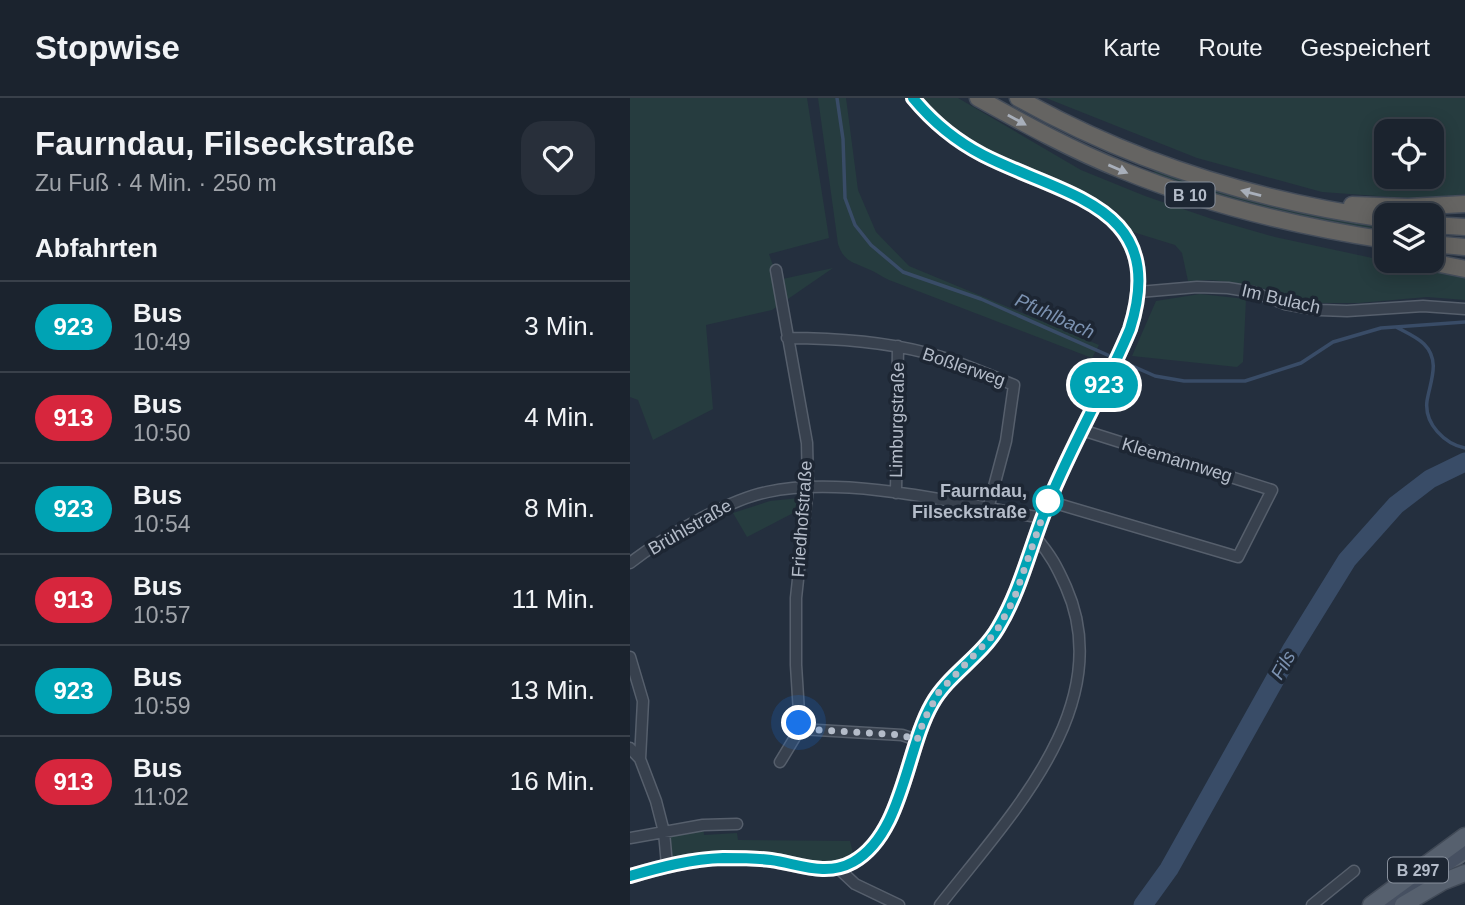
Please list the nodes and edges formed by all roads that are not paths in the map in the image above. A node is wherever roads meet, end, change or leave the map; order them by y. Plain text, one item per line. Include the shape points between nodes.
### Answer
1 (913, 98) edge
2 (978, 98) edge
3 (1018, 98) edge
4 (1465, 204) edge
5 (1317, 208) junction
6 (1374, 217) edge
7 (1444, 226) edge
8 (1465, 227) edge
9 (1330, 231) junction
10 (1374, 238) edge
11 (1444, 245) edge
12 (1465, 247) edge
13 (1374, 248) edge
14 (1444, 265) edge
15 (1465, 269) edge
16 (776, 270) dead end
17 (1139, 292) junction
18 (1465, 309) edge
19 (787, 338) junction
20 (898, 346) junction
21 (1083, 430) junction
22 (808, 487) junction
23 (896, 493) junction
24 (1048, 501) junction
25 (988, 509) junction
26 (1042, 518) junction
27 (1036, 538) junction
28 (630, 563) edge
29 (630, 657) edge
30 (800, 729) junction
31 (917, 740) junction
32 (630, 748) edge
33 (640, 759) junction
34 (780, 762) dead end
35 (737, 824) dead end
36 (664, 832) junction
37 (1465, 836) edge
38 (630, 838) edge
39 (1465, 851) edge
40 (667, 866) junction
41 (838, 869) junction
42 (1354, 871) dead end
43 (1465, 873) edge
44 (630, 876) edge
45 (898, 905) edge
46 (940, 905) edge
47 (1312, 905) edge
48 (1371, 905) edge
49 (1386, 905) edge
50 (1403, 905) edge

1 - 17 street via 946,131 982,154 1093,203 1112,218 1134,252
2 -> 9 highway, B 10 via 1122,171 1238,209
5 -> 3 highway, B 10 via 1165,166
4 - 5 highway, B 10
5 - 6 highway, B 10
7 - 8 highway
9 - 10 highway, B 10
9 - 13 highway
11 - 12 highway
14 - 15 highway
16 - 19 street, Friedhofstraße
17 - 18 street, Im Bulach via 1228,288 1284,304 1347,312 1423,306
17 - 21 street via 1130,329
19 - 20 street, Boßlerweg
19 - 22 street, Friedhofstraße via 807,443
20 - 23 street, Limburgstraße
20 - 25 street, Boßlerweg via 930,353 1014,385 1006,441
21 - 24 street
21 - 24 street, Kleemannweg via 1272,490 1238,557
22 - 23 street, Brühlstraße
22 - 28 street, Brühlstraße via 737,500
22 - 30 street, Friedhofstraße via 796,598
23 - 25 street, Brühlstraße
24 - 26 street
25 - 26 street, Brühlstraße
26 - 27 street
27 - 31 street via 1014,599 996,632 939,692
27 - 46 street via 1053,556 1076,609 1080,631 1079,667 1068,720 1033,787
29 - 33 street via 643,701
30 - 31 street via 902,735
30 - 34 street
31 - 41 street via 885,826 866,851
32 - 33 street
33 - 36 street
35 - 36 street
36 - 38 street
36 - 40 street
37 - 48 main road, B 297
39 - 49 main road
40 - 41 street via 746,858
40 - 44 street
41 - 45 street via 855,884
42 - 47 street
43 - 50 main road, B 297

